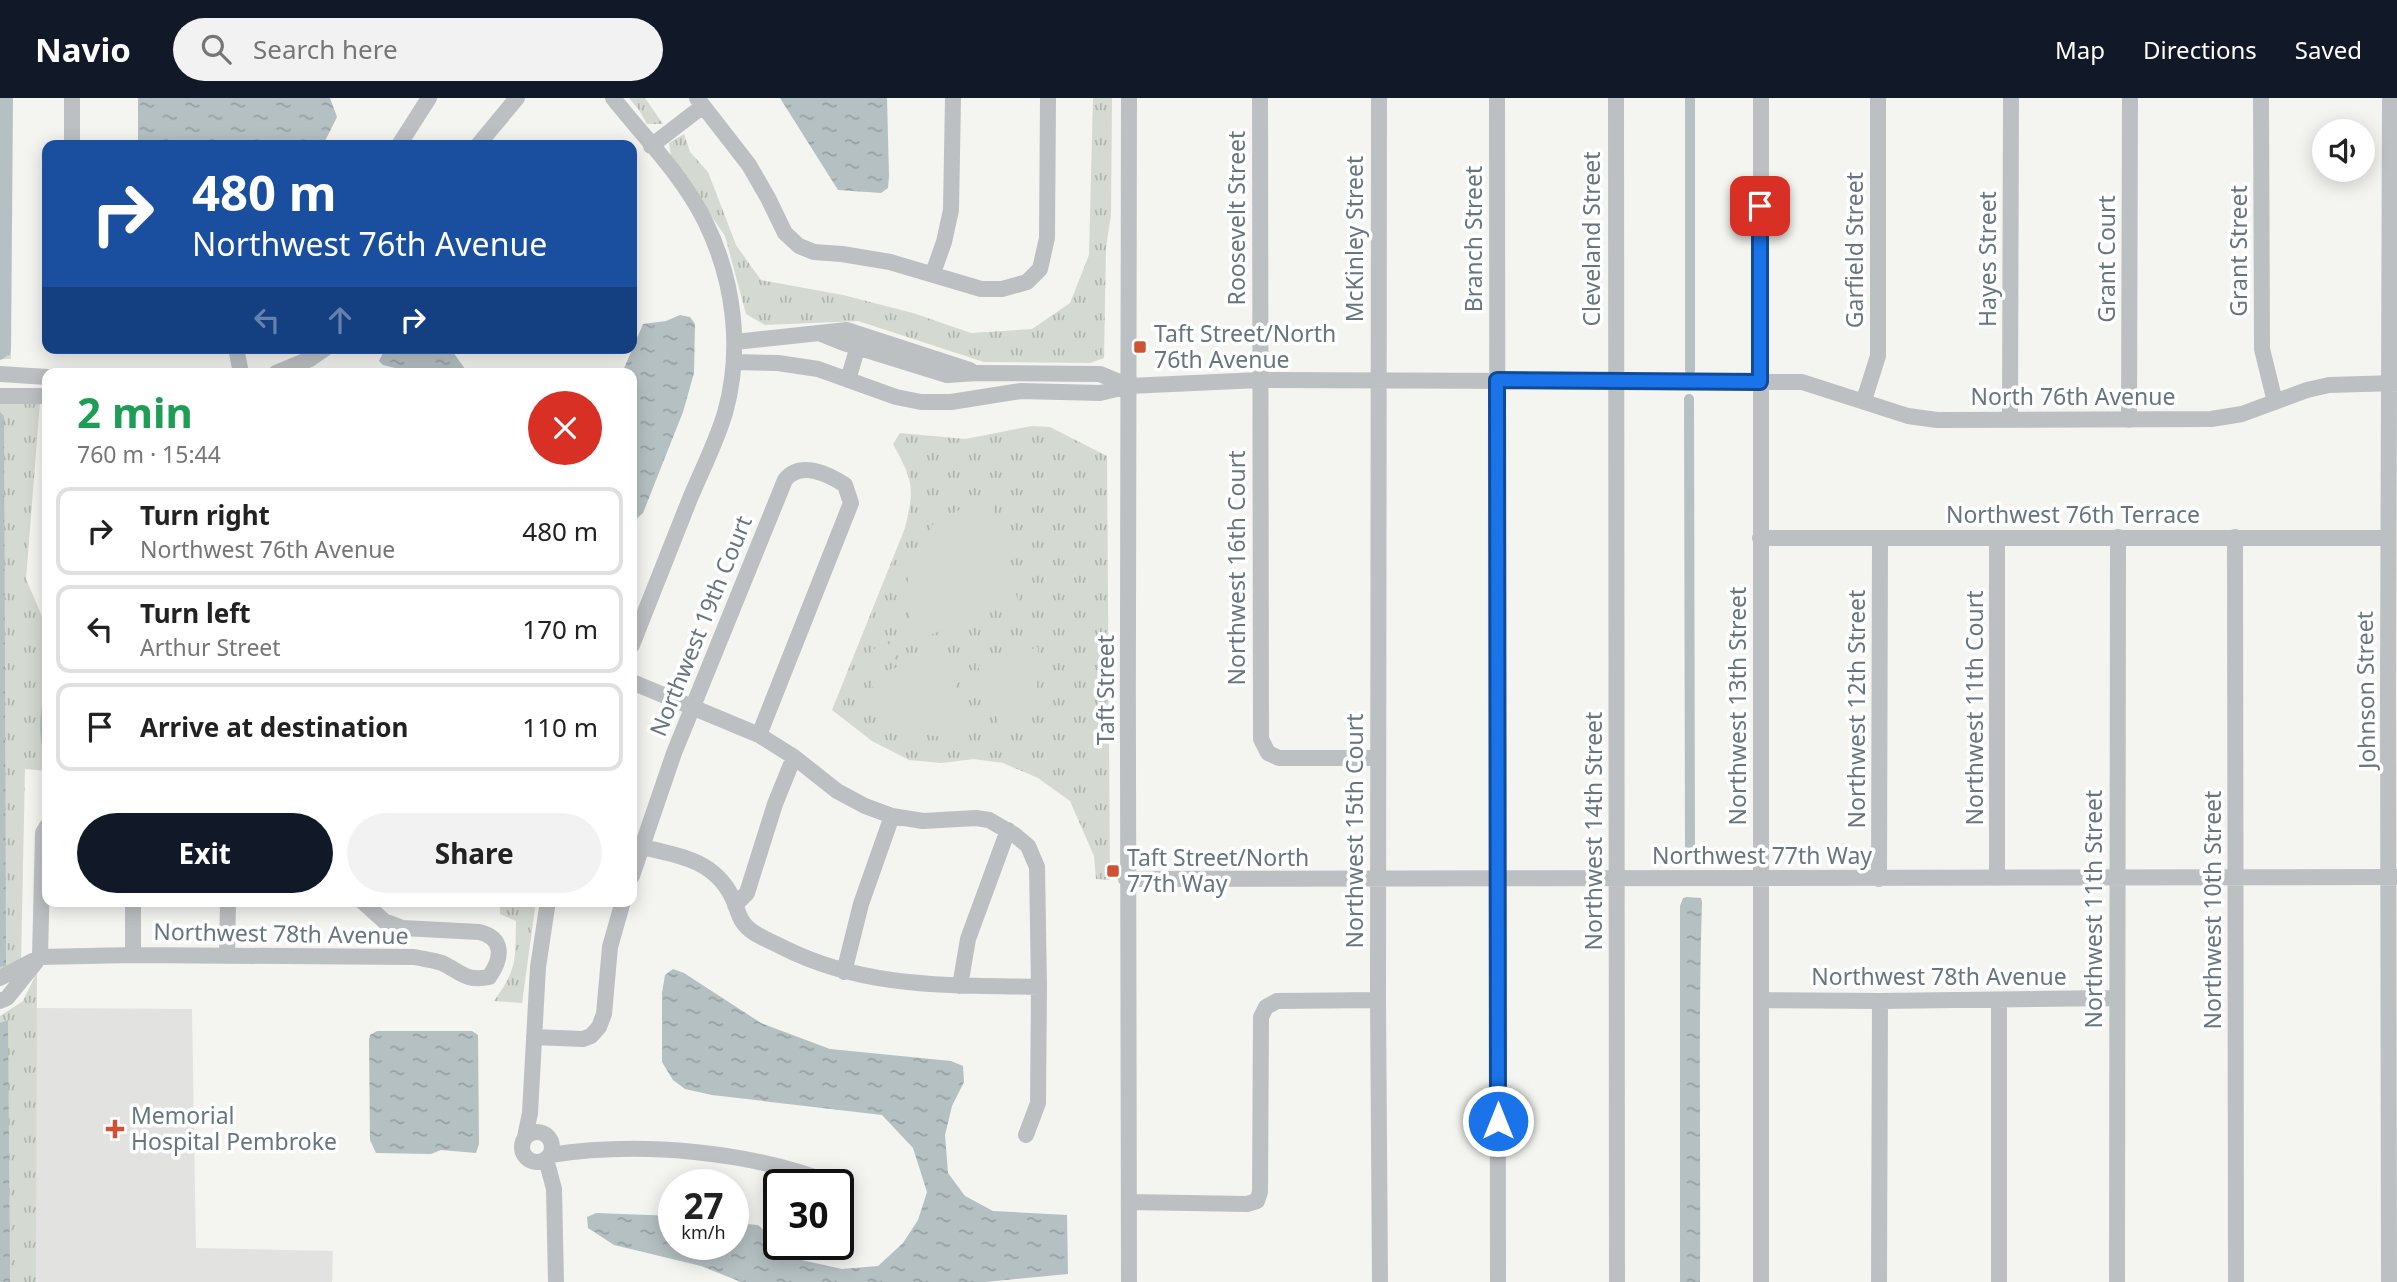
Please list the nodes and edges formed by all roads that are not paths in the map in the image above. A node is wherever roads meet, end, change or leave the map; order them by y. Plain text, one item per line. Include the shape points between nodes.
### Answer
1 (72, 98) edge
2 (517, 98) edge
3 (613, 98) edge
4 (953, 98) edge
5 (1048, 98) edge
6 (1129, 98) edge
7 (1260, 98) edge
8 (1379, 98) edge
9 (1497, 98) edge
10 (1616, 98) edge
11 (1761, 98) edge
12 (1878, 98) edge
13 (2011, 98) edge
14 (2130, 98) edge
15 (2261, 98) edge
16 (2390, 98) edge
17 (425, 99) edge
18 (700, 102) edge
19 (72, 140) edge
20 (401, 140) edge
21 (482, 140) edge
22 (651, 146) junction
23 (933, 274) junction
24 (860, 341) junction
25 (735, 342) junction
26 (317, 354) edge
27 (734, 362) junction
28 (288, 368) edge
29 (0, 373) edge
30 (42, 377) edge
31 (848, 380) junction
32 (1259, 380) junction
33 (1377, 380) junction
34 (1497, 380) junction
35 (1615, 380) junction
36 (1760, 382) junction
37 (2392, 382) edge
38 (1129, 386) junction
39 (0, 396) edge
40 (42, 396) edge
41 (1864, 400) junction
42 (2275, 402) junction
43 (2010, 419) junction
44 (2129, 420) junction
45 (2118, 537) junction
46 (2235, 537) junction
47 (1760, 538) junction
48 (1997, 538) junction
49 (2387, 538) junction
50 (1880, 540) junction
51 (637, 632) edge
52 (637, 684) edge
53 (692, 708) junction
54 (759, 735) junction
55 (794, 757) junction
56 (1378, 758) junction
57 (892, 816) junction
58 (1008, 830) junction
59 (642, 847) junction
60 (637, 862) edge
61 (42, 874) edge
62 (2393, 877) edge
63 (1379, 878) junction
64 (1497, 878) junction
65 (1617, 878) junction
66 (1997, 878) junction
67 (1126, 879) junction
68 (1761, 879) junction
69 (1879, 879) junction
70 (2116, 879) junction
71 (2235, 879) junction
72 (735, 905) junction
73 (133, 907) edge
74 (228, 907) edge
75 (368, 907) edge
76 (547, 907) edge
77 (621, 907) edge
78 (133, 955) junction
79 (227, 956) junction
80 (40, 957) junction
81 (844, 972) junction
82 (0, 978) edge
83 (960, 986) junction
84 (1039, 987) junction
85 (2117, 998) junction
86 (1378, 1000) junction
87 (1761, 1000) junction
88 (1999, 1000) junction
89 (2393, 1000) edge
90 (0, 1001) edge
91 (1880, 1001) junction
92 (534, 1037) junction
93 (531, 1074) junction
94 (1026, 1135) dead end
95 (525, 1137) junction
96 (548, 1147) junction
97 (530, 1160) junction
98 (787, 1169) edge
99 (1129, 1202) junction
100 (554, 1204) junction
101 (556, 1282) edge
102 (1129, 1282) edge
103 (1380, 1282) edge
104 (1498, 1282) edge
105 (1617, 1282) edge
106 (1761, 1282) edge
107 (1879, 1282) edge
108 (1999, 1282) edge
109 (2117, 1282) edge
110 (2235, 1282) edge
111 (2389, 1282) edge

1 - 19 street
2 - 21 street
3 - 22 street
4 - 23 street via 951,210
5 - 23 street via 1046,246 1040,269 1027,282 1002,289 981,289
6 - 38 street, Taft Street
7 - 32 street, Roosevelt Street
8 - 33 street, McKinley Street
9 - 34 street, Branch Street
10 - 35 street, Cleveland Street
11 - 36 street, Northwest 13th Street
12 - 41 street, Garfield Street via 1878,356
13 - 43 street, Hayes Street
14 - 44 street, Grant Court
15 - 42 street, Grant Street via 2262,349
16 - 37 street, Johnson Street
17 - 20 street
18 - 22 street
18 - 23 street via 749,165 785,233 799,246 890,261
22 - 25 street via 691,198 720,255
24 - 25 street via 819,332
24 - 31 street
24 - 38 street via 947,375 1100,374
25 - 27 street
26 - 28 street
27 - 31 street via 818,369
27 - 51 street via 724,414
29 - 30 street
31 - 38 street via 921,402 1021,391 1100,393
32 - 33 street, North 76th Avenue
32 - 38 street, North 76th Avenue
32 - 56 street, Northwest 16th Court via 1261,739 1268,754 1279,758
33 - 34 street, North 76th Avenue
33 - 56 street, Northwest 15th Court
34 - 35 street, North 76th Avenue
34 - 64 street, Branch Street
35 - 36 street, North 76th Avenue
35 - 65 street, Northwest 14th Street
36 - 41 street, North 76th Avenue via 1802,382
36 - 47 street, Northwest 13th Street
37 - 42 street, North 76th Avenue via 2329,385
37 - 49 street, Johnson Street
38 - 67 street, Taft Street
39 - 40 street
41 - 43 street, North 76th Avenue via 1908,416 1937,420
42 - 44 street, North 76th Avenue via 2211,419
43 - 44 street, North 76th Avenue
45 - 46 street, Northwest 76th Terrace
45 - 48 street, Northwest 76th Terrace
45 - 70 street, Northwest 11th Street
46 - 49 street, Northwest 76th Terrace
46 - 71 street, Northwest 10th Street
47 - 50 street, Northwest 76th Terrace
47 - 68 street, Northwest 13th Street
48 - 50 street, Northwest 76th Terrace
48 - 66 street, Northwest 11th Court
49 - 62 street, Johnson Street
50 - 69 street, Northwest 12th Street
52 - 53 street
53 - 54 street
53 - 54 street, Northwest 19th Court via 785,480 803,469 838,480 845,485 851,503
53 - 59 street, Northwest 19th Court
54 - 55 street
55 - 57 street via 837,791
55 - 72 street via 747,892
56 - 63 street, Northwest 15th Court
57 - 58 street via 923,821 976,818
57 - 81 street via 874,861
58 - 83 street via 968,939
58 - 84 street via 1028,846 1037,867
59 - 60 street, Northwest 19th Court
59 - 72 street via 701,864 718,875
61 - 80 street
62 - 71 street, Northwest 77th Way
62 - 89 street, Johnson Street
63 - 64 street, Northwest 77th Way
63 - 67 street, Northwest 77th Way
63 - 86 street, Northwest 15th Court
64 - 65 street, Northwest 77th Way
64 - 104 street, Branch Street
65 - 68 street, Northwest 77th Way
65 - 105 street, Northwest 14th Street
66 - 69 street, Northwest 77th Way
66 - 70 street, Northwest 77th Way
67 - 99 street, Taft Street
68 - 69 street, Northwest 77th Way
68 - 87 street, Northwest 13th Street
70 - 71 street, Northwest 77th Way
70 - 85 street, Northwest 11th Street
71 - 110 street, Northwest 10th Street
72 - 81 street via 739,920 753,932
73 - 78 street
74 - 79 street
75 - 79 street, Northwest 78th Avenue via 384,922 402,928 491,934 499,953 497,967 489,977 476,980 441,963 414,957
76 - 92 street
77 - 92 street via 610,947 599,1027 583,1039
78 - 79 street, Northwest 78th Avenue
78 - 80 street, Northwest 78th Avenue
80 - 82 street, Northwest 78th Avenue
80 - 90 street
81 - 83 street via 907,984
83 - 84 street
84 - 94 street via 1038,1103
85 - 88 street, Northwest 78th Avenue
85 - 109 street, Northwest 11th Street
86 - 99 street via 1277,1001 1266,1007 1261,1017 1260,1192 1256,1201
86 - 103 street, Northwest 15th Court
87 - 91 street, Northwest 78th Avenue
87 - 106 street, Northwest 13th Street
88 - 91 street, Northwest 78th Avenue
88 - 108 street
89 - 111 street, Johnson Street
91 - 107 street
92 - 93 street
93 - 95 street
93 - 96 street via 537,1120
95 - 96 street via 534,1132
95 - 97 street via 522,1147
96 - 97 street via 538,1162
96 - 98 street via 673,1151
96 - 100 street
97 - 100 street
99 - 102 street, Taft Street
100 - 101 street

